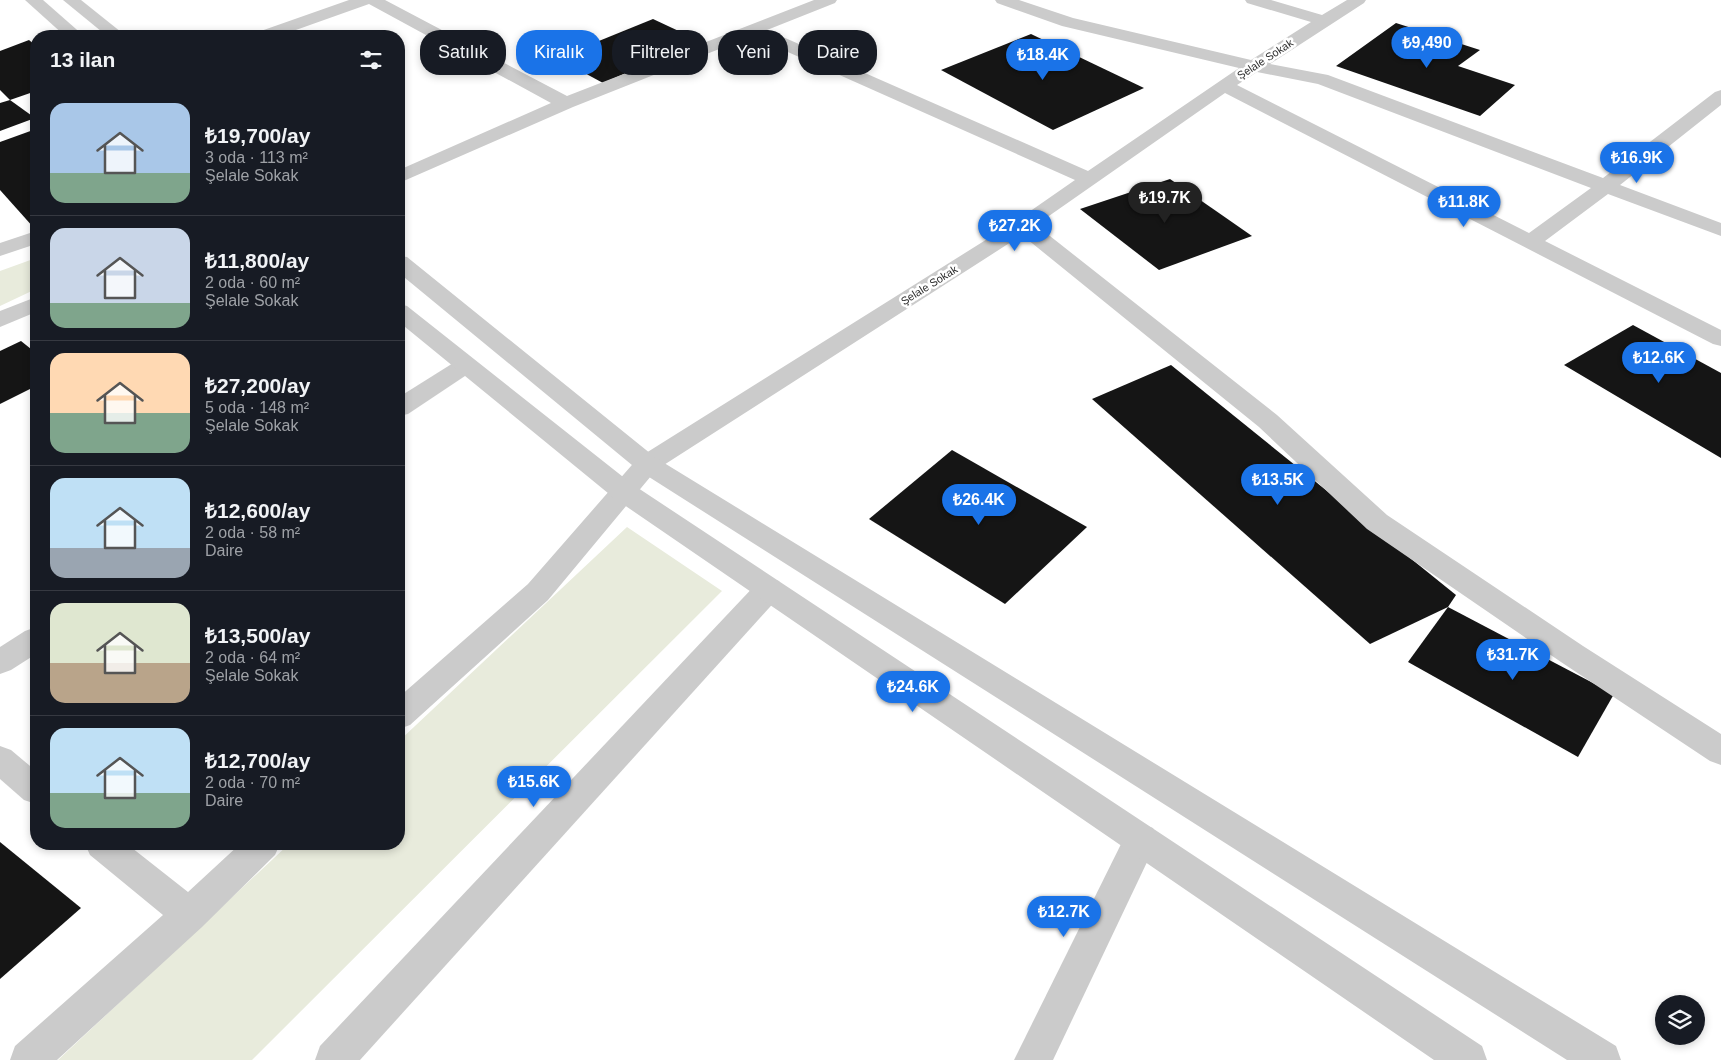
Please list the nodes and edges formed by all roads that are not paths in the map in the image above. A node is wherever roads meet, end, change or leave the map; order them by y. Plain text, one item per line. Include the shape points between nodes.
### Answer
1 (33, 0) edge
2 (70, 0) edge
3 (365, 0) edge
4 (373, 0) edge
5 (829, 0) edge
6 (1003, 0) edge
7 (1253, 0) edge
8 (1358, 0) edge
9 (1324, 21) junction
10 (68, 30) edge
11 (109, 30) edge
12 (281, 30) edge
13 (753, 30) edge
14 (718, 44) edge
15 (788, 45) edge
16 (1253, 66) junction
17 (1224, 85) junction
18 (1721, 96) edge
19 (566, 103) junction
20 (405, 174) edge
21 (1090, 179) junction
22 (1605, 187) junction
23 (1024, 225) junction
24 (1721, 230) edge
25 (30, 239) edge
26 (1530, 242) junction
27 (0, 250) edge
28 (405, 267) edge
29 (30, 307) edge
30 (405, 316) edge
31 (0, 320) edge
32 (1721, 339) edge
33 (466, 365) junction
34 (405, 404) edge
35 (647, 464) junction
36 (624, 491) junction
37 (769, 589) junction
38 (30, 643) edge
39 (0, 662) edge
40 (405, 711) edge
41 (1721, 751) edge
42 (0, 760) edge
43 (30, 785) edge
44 (1141, 839) junction
45 (109, 850) edge
46 (257, 850) edge
47 (189, 916) junction
48 (28, 1060) edge
49 (334, 1060) edge
50 (1033, 1060) edge
51 (1468, 1060) edge
52 (1602, 1060) edge

1 - 10 street
2 - 11 street
3 - 12 street
4 - 19 street
5 - 13 street
6 - 16 street via 1068,22
7 - 9 street
8 - 9 street, Şelale Sokak
9 - 16 street, Şelale Sokak
14 - 19 street
15 - 21 street
16 - 17 street, Şelale Sokak
16 - 22 street via 1322,79
17 - 21 street, Şelale Sokak
17 - 26 street
18 - 22 street
19 - 20 street
21 - 23 street, Şelale Sokak
22 - 24 street
22 - 26 street
23 - 35 street, Şelale Sokak
23 - 41 street via 1268,421 1377,522
25 - 27 street
26 - 32 street
28 - 35 street
29 - 31 street
30 - 33 street
33 - 34 street
33 - 36 street
35 - 36 street, Şelale Sokak
35 - 52 street
36 - 37 street
36 - 40 street, Şelale Sokak via 538,592
37 - 44 street
37 - 49 street
38 - 39 street
42 - 43 street
44 - 50 street
44 - 51 street
45 - 47 street
46 - 47 street
47 - 48 street

